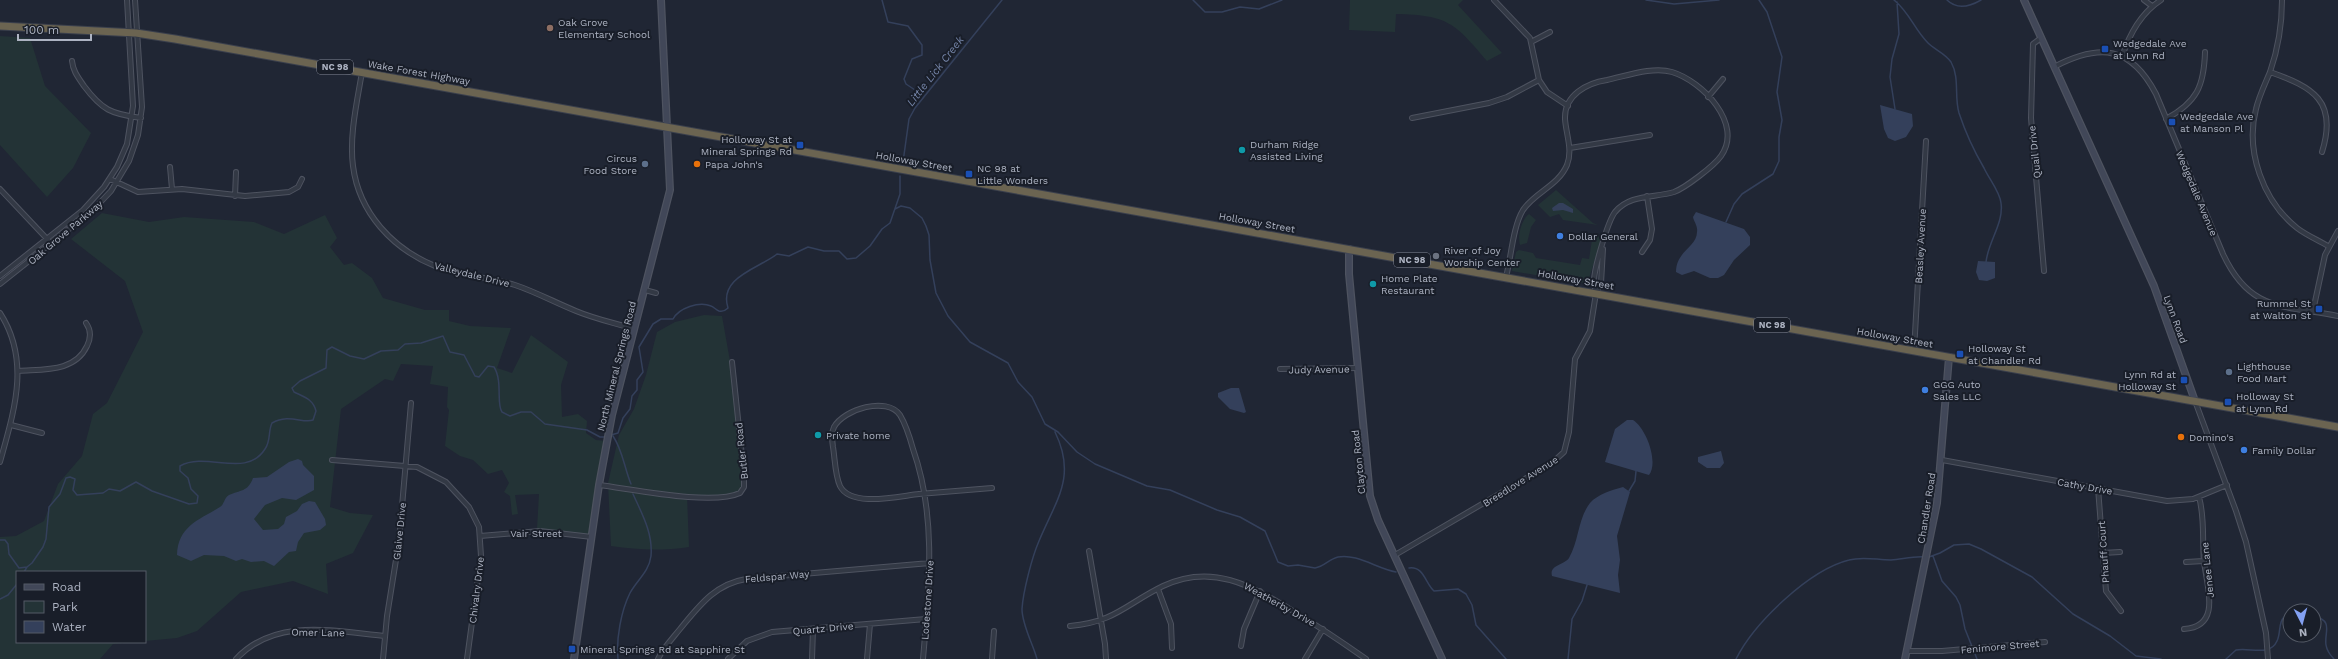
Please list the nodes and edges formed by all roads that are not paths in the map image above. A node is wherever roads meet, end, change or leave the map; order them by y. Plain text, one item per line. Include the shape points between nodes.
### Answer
1 (127, 0) edge
2 (135, 0) edge
3 (661, 0) edge
4 (1494, 0) edge
5 (2024, 0) edge
6 (2144, 0) edge
7 (2161, 0) edge
8 (2282, 0) edge
9 (2152, 6) junction
10 (0, 26) edge
11 (127, 32) junction
12 (1550, 32) dead end
13 (136, 33) junction
14 (2041, 38) junction
15 (1531, 42) junction
16 (2205, 52) dead end
17 (2122, 56) junction
18 (72, 61) dead end
19 (2054, 67) junction
20 (363, 72) junction
21 (2270, 72) junction
22 (1723, 78) dead end
23 (1539, 80) junction
24 (1708, 97) junction
25 (1568, 106) junction
26 (132, 117) junction
27 (141, 118) junction
28 (1412, 118) dead end
29 (2166, 119) junction
30 (668, 127) junction
31 (1650, 135) dead end
32 (1926, 141) dead end
33 (1570, 148) junction
34 (2322, 152) dead end
35 (170, 167) dead end
36 (236, 172) dead end
37 (110, 179) junction
38 (302, 179) dead end
39 (117, 183) junction
40 (0, 189) edge
41 (172, 189) junction
42 (235, 196) junction
43 (1646, 196) junction
44 (2338, 231) edge
45 (47, 239) junction
46 (52, 244) junction
47 (2328, 246) junction
48 (1603, 248) junction
49 (1350, 249) junction
50 (1642, 252) dead end
51 (2044, 271) dead end
52 (0, 276) edge
53 (1506, 277) junction
54 (0, 284) edge
55 (645, 290) junction
56 (656, 293) dead end
57 (1596, 293) junction
58 (2313, 311) junction
59 (0, 312) edge
60 (2338, 316) edge
61 (86, 323) dead end
62 (634, 329) junction
63 (1914, 350) junction
64 (1949, 357) junction
65 (732, 362) dead end
66 (1358, 368) junction
67 (1280, 369) dead end
68 (19, 371) junction
69 (2195, 401) junction
70 (411, 403) dead end
71 (11, 425) junction
72 (2338, 427) edge
73 (42, 433) dead end
74 (332, 460) dead end
75 (1942, 460) junction
76 (0, 462) edge
77 (405, 465) junction
78 (599, 485) junction
79 (2227, 486) junction
80 (992, 488) dead end
81 (2098, 488) junction
82 (924, 493) junction
83 (2199, 497) junction
84 (480, 536) junction
85 (592, 537) junction
86 (1089, 551) dead end
87 (2120, 552) dead end
88 (2103, 553) junction
89 (1395, 555) junction
90 (2204, 561) junction
91 (2186, 562) dead end
92 (930, 563) junction
93 (1158, 589) junction
94 (1260, 591) junction
95 (2120, 611) dead end
96 (926, 619) junction
97 (1100, 622) junction
98 (870, 624) junction
99 (1070, 626) dead end
100 (813, 629) junction
101 (1322, 629) junction
102 (2184, 629) dead end
103 (994, 631) dead end
104 (384, 636) junction
105 (2045, 642) dead end
106 (1240, 646) dead end
107 (1172, 648) dead end
108 (1907, 651) junction
109 (236, 659) edge
110 (383, 659) edge
111 (467, 659) edge
112 (574, 659) edge
113 (658, 659) edge
114 (728, 659) edge
115 (812, 659) edge
116 (867, 659) edge
117 (923, 659) edge
118 (992, 659) edge
119 (1106, 659) edge
120 (1305, 659) edge
121 (1366, 659) edge
122 (1442, 659) edge
123 (1905, 659) edge
124 (2268, 659) edge

1 - 11 street, Oak Grove Parkway
2 - 13 street, Oak Grove Parkway
3 - 30 street, North Mineral Springs Road
4 - 15 street via 1520,26
5 - 14 street, Lynn Road
6 - 9 street
7 - 9 street
8 - 21 street via 2279,38
9 - 17 street via 2132,33
10 - 11 highway, Wake Forest Highway / NC 98
11 - 13 highway, Wake Forest Highway / NC 98
11 - 26 street, Oak Grove Parkway via 134,94
12 - 15 street
13 - 20 highway, Wake Forest Highway / NC 98
13 - 27 street, Oak Grove Parkway via 142,90
14 - 19 street, Lynn Road
14 - 51 street, Quail Drive via 2033,44 2030,105
15 - 23 street
16 - 29 street via 2204,71 2198,92 2188,104
17 - 19 street, Wedgedale Avenue via 2099,52 2076,57
17 - 29 street, Wedgedale Avenue via 2145,74
18 - 26 street via 75,73 100,106 112,113
19 - 69 street, Lynn Road via 2154,286
20 - 30 highway, Wake Forest Highway / NC 98
20 - 62 street, Valleydale Drive via 353,142 353,167 377,226 410,253 437,266 515,286 590,316
21 - 34 street via 2301,84 2318,100 2327,125
21 - 47 street via 2259,98 2253,122 2253,147 2259,174 2271,198 2291,222 2301,231
22 - 24 street
23 - 25 street via 1548,92
23 - 28 street via 1490,103
24 - 25 street via 1689,80 1672,72 1658,70 1590,83 1572,96
24 - 43 street via 1719,108 1728,126 1726,145 1721,156 1684,188
25 - 33 street via 1565,117
26 - 27 street
26 - 37 street, Oak Grove Parkway via 127,144
27 - 39 street, Oak Grove Parkway via 129,161
29 - 58 street, Wedgedale Avenue via 2232,273 2243,288 2262,300
30 - 49 highway, Holloway Street / NC 98
30 - 55 street, North Mineral Springs Road via 670,190
31 - 33 street
32 - 63 street, Beasley Avenue
33 - 53 street via 1567,165 1561,176 1523,210
35 - 41 street
36 - 42 street
37 - 39 street
37 - 45 street, Oak Grove Parkway via 83,210
38 - 42 street via 298,187 289,192
39 - 41 street via 138,192
39 - 46 street, Oak Grove Parkway via 93,210
40 - 45 street
41 - 42 street
43 - 48 street via 1623,205 1615,212
43 - 50 street via 1652,229 1650,240
44 - 47 street
45 - 46 street
45 - 52 street, Oak Grove Parkway
46 - 54 street, Oak Grove Parkway
47 - 58 street
48 - 57 street via 1594,281
48 - 57 street via 1601,283
49 - 53 highway, Holloway Street / NC 98
49 - 66 street, Clayton Road via 1349,274
53 - 57 highway, Holloway Street / NC 98
55 - 56 street
55 - 62 street, North Mineral Springs Road
57 - 63 highway, Holloway Street / NC 98
57 - 89 street, Breedlove Avenue via 1589,334 1575,359 1570,432 1564,452 1552,463
58 - 60 street, Wedgedale Avenue
59 - 68 street via 14,342
61 - 68 street via 90,330 90,340 83,353 73,363 56,368
62 - 78 street, North Mineral Springs Road via 609,431
63 - 64 highway, Holloway Street / NC 98
64 - 69 highway, Holloway Street / NC 98
64 - 75 street, Chandler Road
65 - 78 street, Butler Road via 744,475 744,487 740,493 694,497
66 - 67 street, Judy Avenue
66 - 89 street, Clayton Road via 1369,489 1378,520
68 - 71 street
69 - 72 highway, Holloway Street / NC 98
69 - 79 street, Lynn Road
70 - 77 street, Glaive Drive
71 - 73 street
71 - 76 street
74 - 77 street, Chivalry Drive
75 - 81 street, Cathy Drive
75 - 108 street, Chandler Road via 1934,522
77 - 84 street, Chivalry Drive via 429,472 446,482 472,512
77 - 104 street, Glaive Drive via 399,541
78 - 85 street, North Mineral Springs Road
79 - 83 street, Cathy Drive
79 - 124 street, Lynn Road via 2251,562 2256,596 2266,633
80 - 82 street, Lodestone Drive
81 - 83 street, Cathy Drive via 2167,501
81 - 88 street, Phauff Court
82 - 82 street, Lodestone Drive via 919,464 901,417 895,410 887,405 874,405 839,420 832,431 832,442 838,481 846,494 864,499
82 - 92 street, Lodestone Drive
83 - 90 street, Jenee Lane via 2203,514
84 - 85 street, Vair Street via 540,531
84 - 111 street, Chivalry Drive via 481,563
85 - 112 street, North Mineral Springs Road
86 - 97 street
87 - 88 street
88 - 95 street, Phauff Court via 2106,591
89 - 122 street, Clayton Road
90 - 91 street
90 - 102 street, Jenee Lane via 2210,588 2209,609 2199,625
92 - 96 street, Lodestone Drive
92 - 113 street, Feldspar Way via 733,582 705,598
93 - 94 street, Weatherby Drive via 1174,582 1206,576 1234,580
93 - 97 street, Weatherby Drive
93 - 107 street via 1171,624
94 - 101 street, Weatherby Drive
94 - 106 street via 1244,629
96 - 98 street, Quartz Drive
96 - 117 street, Lodestone Drive
97 - 99 street, Weatherby Drive
97 - 119 street
98 - 100 street, Quartz Drive
98 - 116 street
100 - 114 street, Quartz Drive via 772,632 755,637 739,647
100 - 115 street
101 - 120 street
101 - 121 street, Weatherby Drive
103 - 118 street
104 - 109 street, Omer Lane via 316,630 288,631 256,642
104 - 110 street, Glaive Drive
105 - 108 street, Fenimore Street via 1942,651
108 - 123 street, Chandler Road

